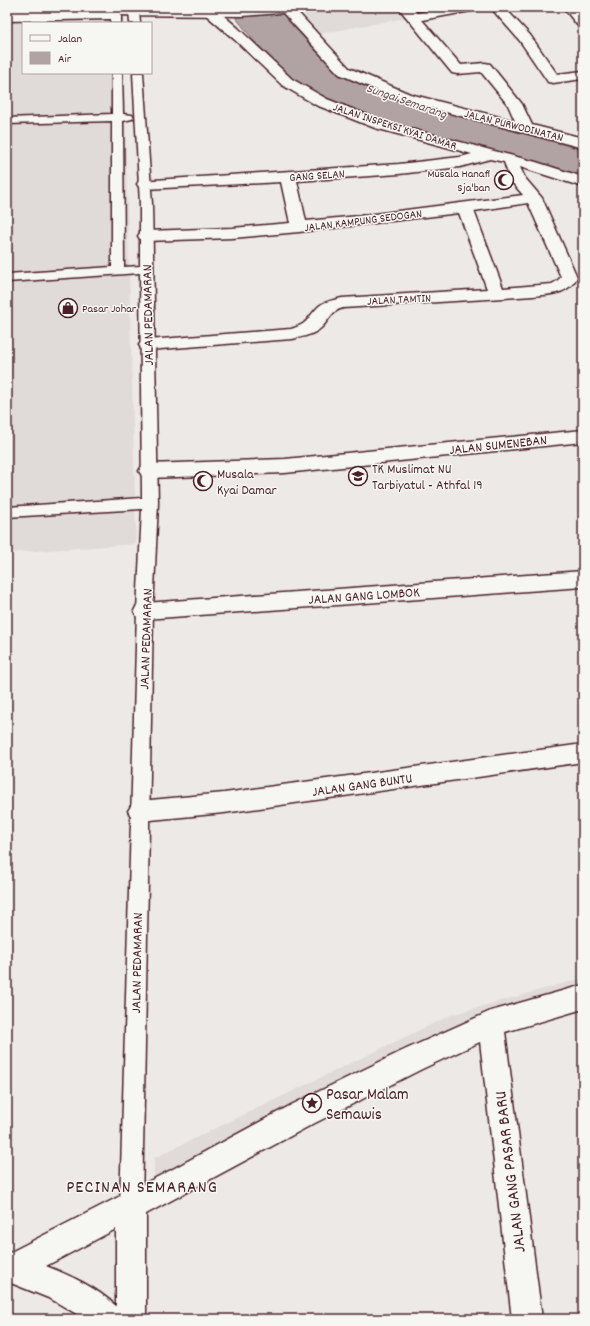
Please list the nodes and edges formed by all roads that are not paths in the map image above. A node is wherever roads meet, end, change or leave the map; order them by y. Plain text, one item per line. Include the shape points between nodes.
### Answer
1 (306, 7) edge
2 (471, 7) edge
3 (497, 7) edge
4 (570, 7) edge
5 (288, 10) junction
6 (211, 12) junction
7 (409, 12) edge
8 (7, 13) edge
9 (135, 17) edge
10 (7, 18) edge
11 (116, 22) edge
12 (583, 23) edge
13 (117, 74) edge
14 (138, 74) edge
15 (583, 74) edge
16 (141, 116) junction
17 (117, 117) junction
18 (7, 121) edge
19 (526, 128) junction
20 (583, 143) edge
21 (488, 155) junction
22 (511, 160) junction
23 (288, 177) junction
24 (583, 182) edge
25 (145, 184) junction
26 (534, 198) junction
27 (464, 206) junction
28 (299, 227) junction
29 (146, 236) junction
30 (147, 269) junction
31 (118, 271) junction
32 (7, 278) edge
33 (497, 293) junction
34 (148, 345) junction
35 (583, 436) edge
36 (149, 471) junction
37 (150, 503) junction
38 (7, 512) edge
39 (583, 579) edge
40 (145, 611) junction
41 (583, 753) edge
42 (140, 810) junction
43 (583, 997) edge
44 (491, 1024) junction
45 (131, 1206) junction
46 (9, 1269) edge
47 (107, 1319) edge
48 (131, 1319) edge
49 (527, 1319) edge

1 - 5 street
2 - 7 street
3 - 15 street via 525,38 553,79
4 - 12 street
5 - 6 street
5 - 19 street, JALAN PURWODINATAN via 344,71 405,97
6 - 9 street
6 - 21 street, JALAN INSPEKSI KYAI DAMAR via 235,31 292,86 316,100 348,114
7 - 19 street via 457,70 485,67 515,104
8 - 9 street
10 - 11 lane via 116,16
13 - 17 lane
14 - 16 lane, JALAN PEDAMARAN
16 - 17 lane
16 - 25 lane, JALAN PEDAMARAN
17 - 18 lane
17 - 31 lane
19 - 20 street, JALAN PURWODINATAN
21 - 22 street, JALAN INSPEKSI KYAI DAMAR
21 - 23 street, GANG SELAN via 433,166
22 - 24 street, JALAN INSPEKSI KYAI DAMAR
22 - 26 street via 518,180
23 - 25 street, GANG SELAN
23 - 28 street
25 - 29 lane, JALAN PEDAMARAN
26 - 27 street, JALAN KAMPUNG SEDOGAN
26 - 33 street, JALAN TAMTIN via 569,277 567,283 561,287
27 - 28 street, JALAN KAMPUNG SEDOGAN via 403,216
27 - 33 street
28 - 29 street, JALAN KAMPUNG SEDOGAN via 232,233
29 - 30 lane, JALAN PEDAMARAN
30 - 31 lane
30 - 34 lane, JALAN PEDAMARAN
31 - 32 lane
33 - 34 street, JALAN TAMTIN via 342,303 324,311 316,323 292,334
34 - 36 lane, JALAN PEDAMARAN
35 - 36 street, JALAN SUMENEBAN via 285,466
36 - 37 lane, JALAN PEDAMARAN
37 - 38 lane
37 - 40 lane, JALAN PEDAMARAN
39 - 40 street, JALAN GANG LOMBOK
40 - 42 lane, JALAN PEDAMARAN
41 - 42 street, JALAN GANG BUNTU via 224,803
42 - 45 lane, JALAN PEDAMARAN
43 - 44 street
44 - 45 street via 303,1114
44 - 49 street, JALAN GANG PASAR BARU
45 - 46 street
45 - 48 street
46 - 47 street via 60,1287 100,1310

